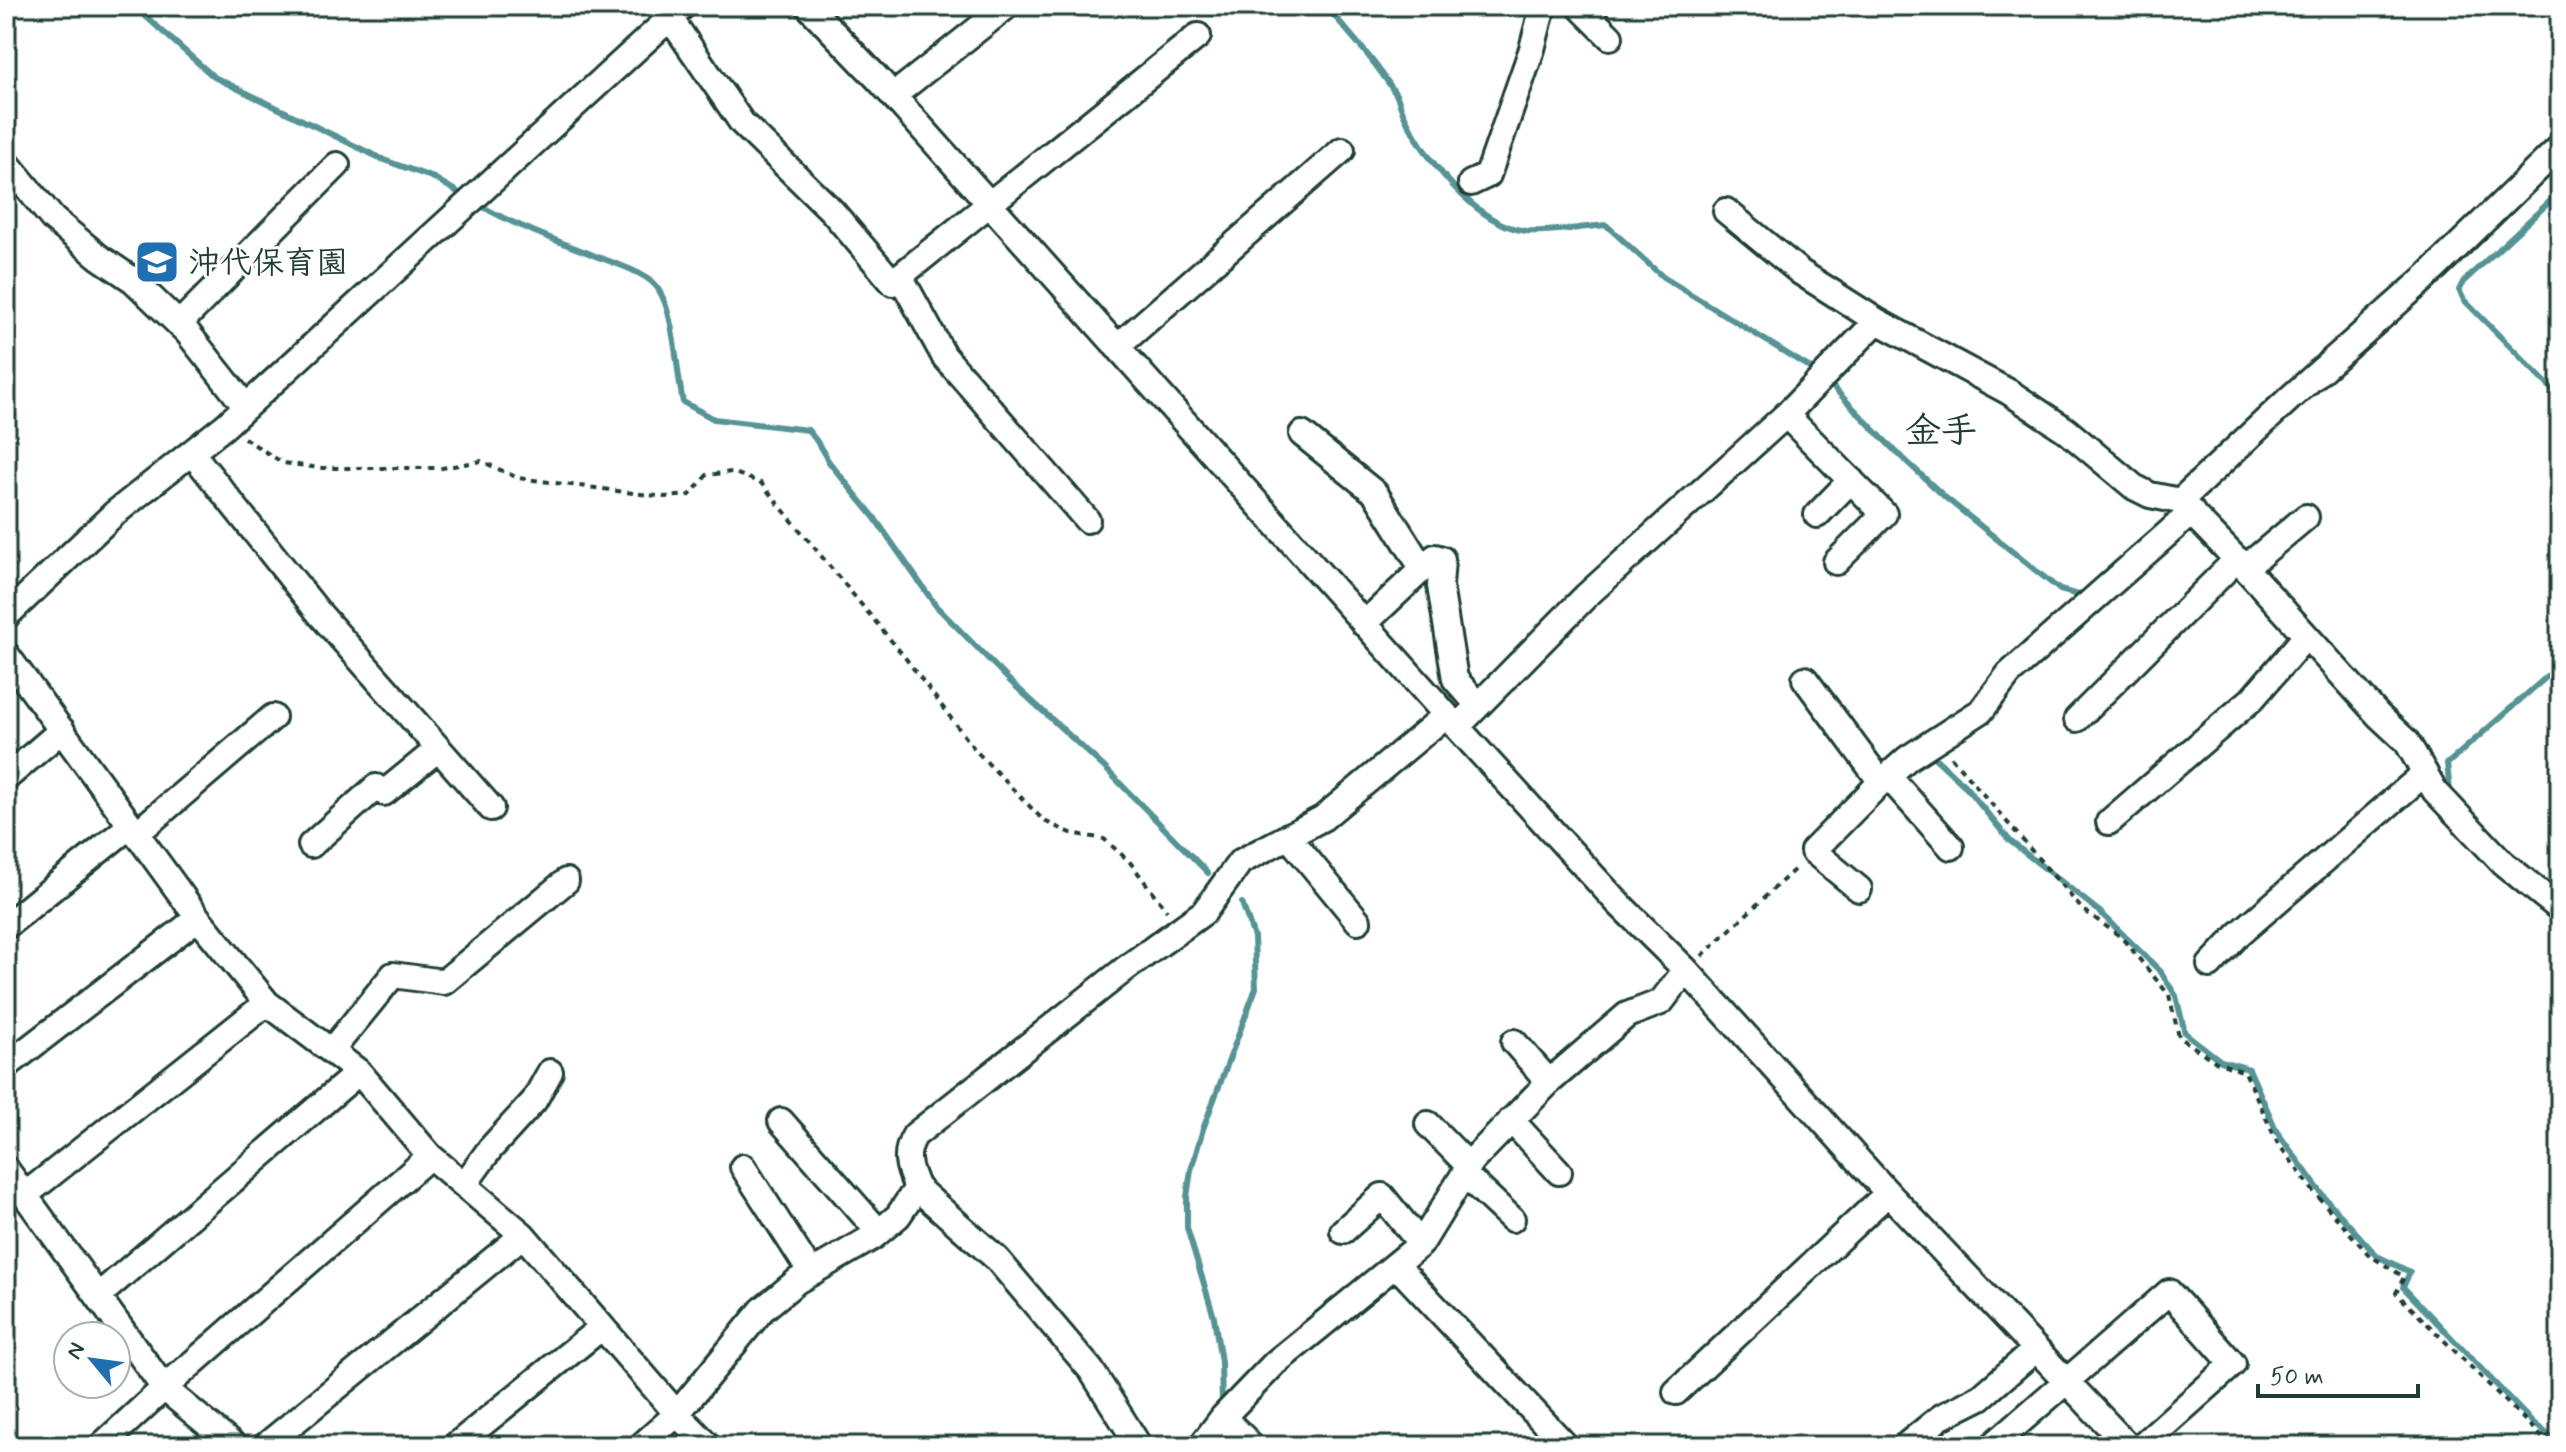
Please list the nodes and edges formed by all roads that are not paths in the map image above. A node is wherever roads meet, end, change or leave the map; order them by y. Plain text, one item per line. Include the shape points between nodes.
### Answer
1 (808, 6) edge
2 (1007, 6) edge
3 (1543, 6) edge
4 (1579, 6) edge
5 (677, 12) edge
6 (1198, 36) dead end
7 (1610, 37) dead end
8 (893, 96) junction
9 (2560, 147) edge
10 (1342, 150) dead end
11 (6, 162) edge
12 (337, 165) dead end
13 (1471, 183) dead end
14 (988, 203) junction
15 (1726, 211) dead end
16 (900, 276) junction
17 (1877, 321) junction
18 (179, 324) junction
19 (1117, 347) junction
20 (246, 407) junction
21 (1786, 415) junction
22 (1302, 434) dead end
23 (192, 453) junction
24 (1851, 480) junction
25 (2186, 506) junction
26 (1817, 515) dead end
27 (2306, 517) dead end
28 (1087, 520) dead end
29 (1836, 562) dead end
30 (2241, 563) junction
31 (1422, 568) junction
32 (6, 616) edge
33 (1364, 624) junction
34 (2306, 636) junction
35 (6, 654) edge
36 (1805, 679) dead end
37 (1478, 705) junction
38 (273, 717) dead end
39 (2077, 719) dead end
40 (1451, 721) junction
41 (62, 730) junction
42 (438, 749) junction
43 (2425, 773) junction
44 (6, 778) edge
45 (1884, 779) junction
46 (491, 808) dead end
47 (2109, 822) dead end
48 (134, 829) junction
49 (1288, 836) junction
50 (311, 845) dead end
51 (1951, 847) dead end
52 (566, 881) dead end
53 (1859, 889) dead end
54 (2560, 909) edge
55 (198, 918) junction
56 (1358, 921) dead end
57 (6, 926) edge
58 (2210, 965) dead end
59 (1686, 970) junction
60 (267, 1003) junction
61 (1514, 1042) dead end
62 (331, 1051) junction
63 (6, 1066) edge
64 (359, 1072) junction
65 (550, 1072) dead end
66 (1549, 1082) junction
67 (1511, 1120) junction
68 (781, 1121) dead end
69 (1428, 1124) dead end
70 (430, 1156) junction
71 (743, 1167) dead end
72 (6, 1169) edge
73 (1467, 1170) junction
74 (1559, 1172) dead end
75 (464, 1185) junction
76 (917, 1188) junction
77 (1888, 1193) junction
78 (25, 1195) junction
79 (1512, 1219) dead end
80 (1343, 1231) dead end
81 (879, 1232) junction
82 (523, 1235) junction
83 (1421, 1244) junction
84 (1396, 1265) junction
85 (811, 1273) junction
86 (98, 1296) junction
87 (602, 1327) junction
88 (2036, 1349) junction
89 (2066, 1381) junction
90 (164, 1388) junction
91 (1676, 1392) dead end
92 (677, 1414) junction
93 (1223, 1417) junction
94 (101, 1446) edge
95 (234, 1446) edge
96 (265, 1446) edge
97 (455, 1446) edge
98 (641, 1446) edge
99 (709, 1446) edge
100 (1139, 1446) edge
101 (1201, 1446) edge
102 (1252, 1446) edge
103 (1566, 1446) edge
104 (1905, 1446) edge
105 (1992, 1446) edge
106 (2128, 1446) edge
107 (2141, 1446) edge

1 - 8 street
2 - 8 street
3 - 13 street via 1488,175
4 - 7 street
5 - 16 street via 742,123 832,211 893,283
5 - 20 street
6 - 14 street
8 - 14 street
9 - 25 street via 2424,279 2290,398
10 - 19 street
11 - 18 street via 53,219 133,280
12 - 18 street
14 - 16 street
14 - 19 street
15 - 17 street via 1800,272
16 - 28 street via 944,356
17 - 21 street
17 - 25 street via 2009,392 2066,430 2134,487
18 - 20 street
19 - 33 street
20 - 23 street
21 - 24 street
21 - 37 street via 1586,596
22 - 31 street via 1375,493
23 - 32 street via 115,513
23 - 42 street via 319,613
24 - 26 street
24 - 29 street via 1884,514
25 - 30 street
25 - 45 street via 2009,674 1981,711
27 - 30 street
30 - 34 street
30 - 39 street
31 - 33 street
31 - 37 street via 1435,557 1442,559 1440,586 1455,679
33 - 40 street
34 - 43 street via 2407,742
34 - 47 street via 2252,699
35 - 41 street
36 - 45 street
37 - 40 street
38 - 48 street
40 - 49 street via 1323,818
40 - 59 street
41 - 44 street
41 - 48 street
42 - 46 street
42 - 50 street via 384,793 376,787
43 - 54 street via 2435,791 2503,863
43 - 58 street
45 - 51 street
45 - 53 street via 1813,851
48 - 55 street
48 - 57 street
49 - 56 street
49 - 76 street via 1240,862 1204,912 915,1135 906,1149
52 - 62 street via 444,982 393,975
55 - 60 street
55 - 63 street
59 - 66 street via 1661,1002 1627,1015
59 - 77 street
60 - 62 street
60 - 78 street
61 - 66 street
62 - 64 street
64 - 70 street
64 - 86 street
65 - 75 street via 534,1101
66 - 67 street
67 - 73 street
67 - 74 street
68 - 81 street
69 - 73 street
70 - 75 street
70 - 90 street
71 - 85 street
72 - 78 street
73 - 79 street
73 - 83 street
75 - 82 street
76 - 81 street
76 - 100 street via 997,1259 1091,1370
77 - 88 street
77 - 91 street
78 - 86 street
80 - 83 street via 1382,1196
81 - 85 street
82 - 87 street
82 - 96 street
83 - 84 street
84 - 93 street via 1275,1363
84 - 103 street
85 - 92 street via 762,1310
86 - 90 street
87 - 92 street
87 - 97 street
88 - 89 street
88 - 104 street via 1981,1397 1941,1417
89 - 105 street
89 - 106 street
89 - 107 street via 2169,1292 2233,1364
90 - 94 street
90 - 95 street
92 - 98 street
92 - 99 street
93 - 101 street
93 - 102 street

